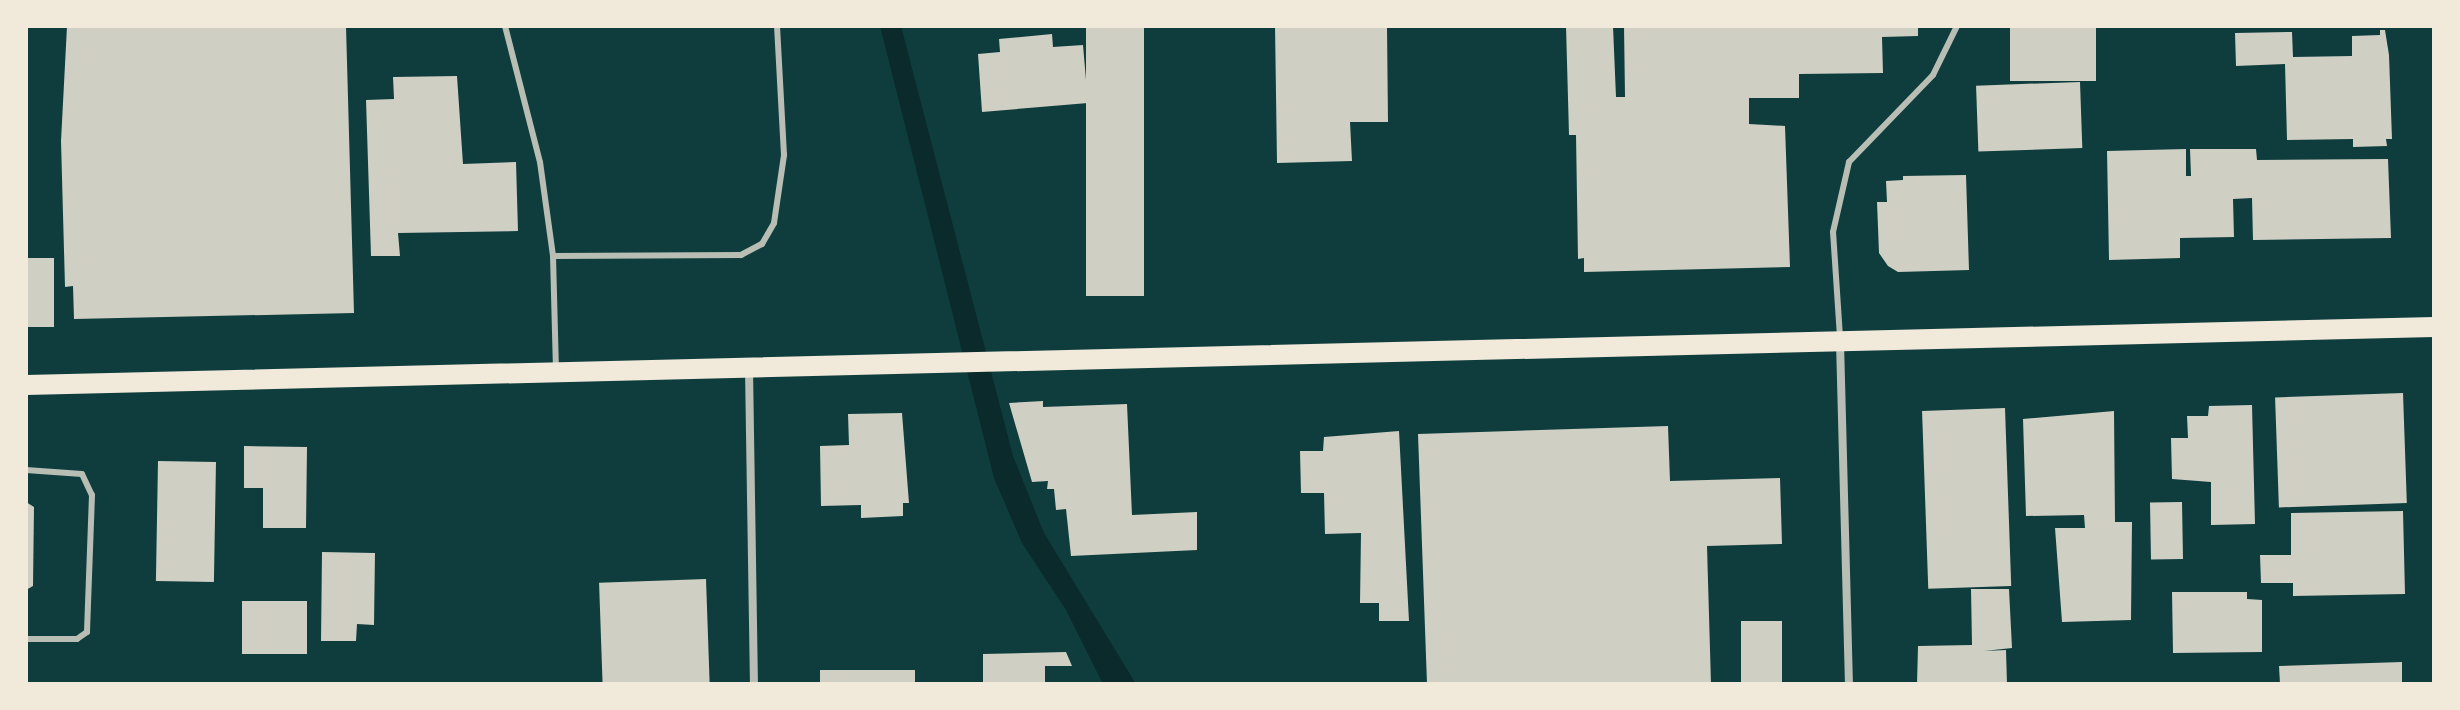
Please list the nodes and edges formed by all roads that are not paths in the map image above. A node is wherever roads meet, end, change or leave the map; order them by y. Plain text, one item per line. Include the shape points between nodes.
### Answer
1 (505, 26) edge
2 (777, 26) edge
3 (1957, 26) edge
4 (553, 256) junction
5 (2434, 327) edge
6 (1840, 341) junction
7 (749, 368) junction
8 (556, 372) junction
9 (26, 385) edge
10 (26, 470) edge
11 (26, 639) edge
12 (754, 684) edge
13 (1849, 684) edge

1 - 4 lane via 540,162
2 - 4 lane via 784,155 774,223 762,244 741,255
3 - 6 lane via 1933,75 1849,162 1833,232
4 - 8 lane
5 - 6 main road
6 - 7 main road
6 - 13 street
7 - 8 main road
7 - 12 street
8 - 9 main road
10 - 11 lane via 82,474 92,495 87,632 77,639

